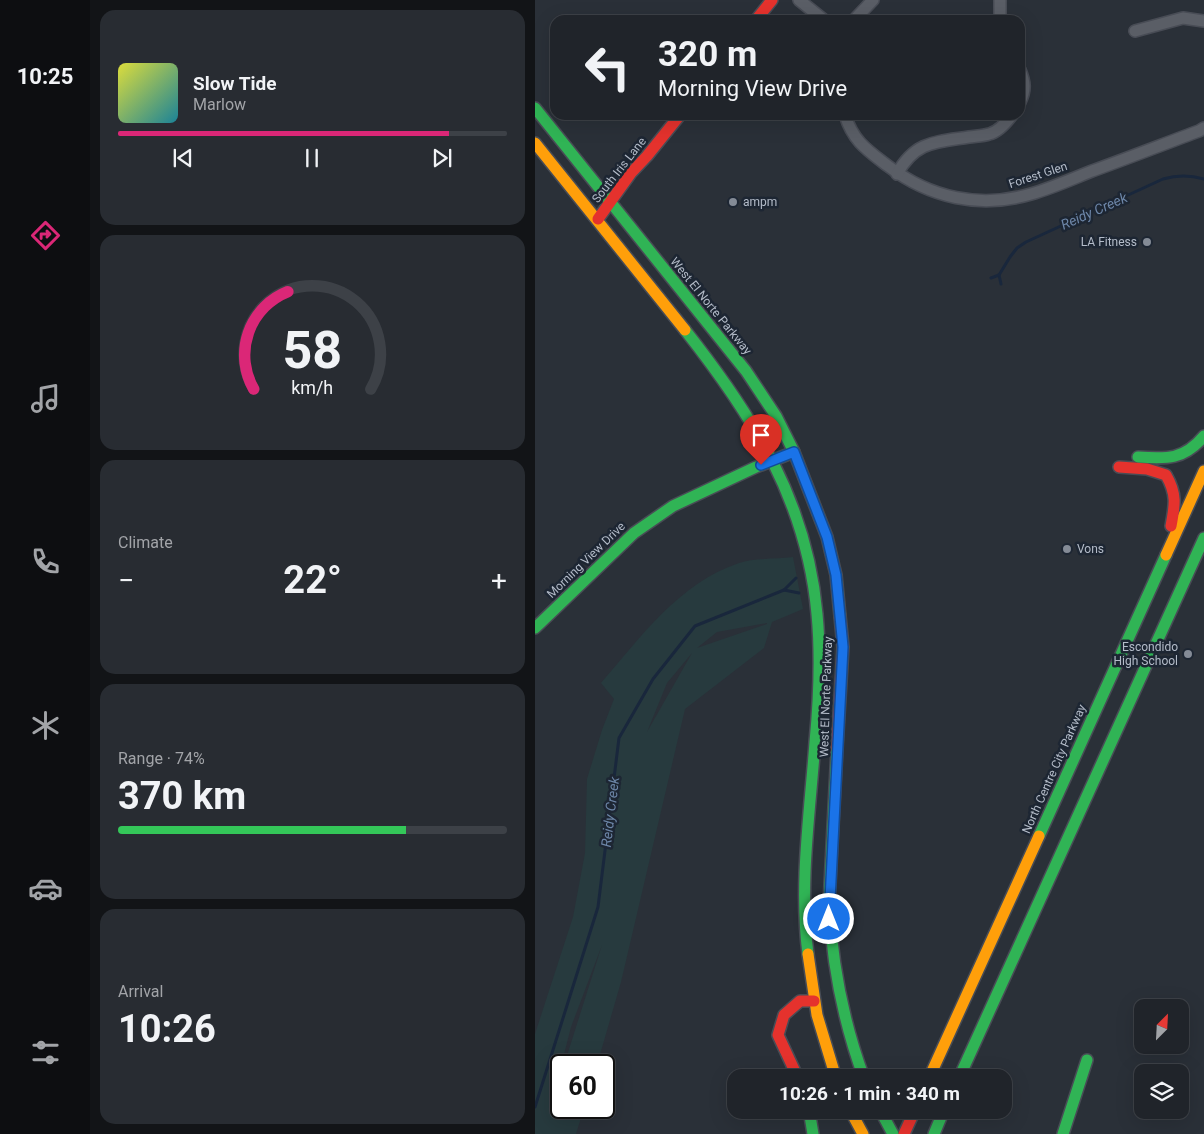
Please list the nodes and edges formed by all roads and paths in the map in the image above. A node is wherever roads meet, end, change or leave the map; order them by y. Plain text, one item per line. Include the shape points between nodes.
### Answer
1 (772, 0) edge
2 (799, 0) edge
3 (873, 0) edge
4 (1000, 0) edge
5 (760, 15) edge
6 (818, 15) edge
7 (859, 15) edge
8 (1000, 15) edge
9 (1204, 21) edge
10 (1135, 31) dead end
11 (536, 109) edge
12 (676, 120) edge
13 (847, 120) edge
14 (1008, 120) edge
15 (1204, 128) edge
16 (535, 142) edge
17 (897, 174) junction
18 (611, 202) junction
19 (598, 219) junction
20 (1204, 436) edge
21 (794, 452) junction
22 (773, 460) junction
23 (1204, 471) edge
24 (1204, 538) edge
25 (1164, 560) junction
26 (535, 628) edge
27 (814, 1001) junction
28 (1087, 1060) dead end
29 (794, 1069) edge
30 (833, 1069) edge
31 (861, 1069) edge
32 (933, 1069) edge
33 (963, 1069) edge
34 (810, 1119) edge
35 (855, 1119) edge
36 (885, 1119) edge
37 (910, 1119) edge
38 (940, 1119) edge
39 (813, 1134) edge
40 (863, 1134) edge
41 (893, 1134) edge
42 (903, 1134) edge
43 (933, 1134) edge
44 (1063, 1134) edge

1 - 5 main road
2 - 6 street
3 - 7 street
4 - 8 street
9 - 10 street via 1183,18
11 - 18 main road, West El Norte Parkway
12 - 18 main road, South Iris Lane
13 - 17 street, Forest Glen via 855,138 865,149
14 - 17 street via 990,134 921,146 903,163
15 - 17 street, Forest Glen via 1031,194 1001,200 963,200 925,190
16 - 19 main road, West El Norte Parkway
18 - 19 main road, South Iris Lane
18 - 21 main road, West El Norte Parkway via 746,371 776,416
19 - 22 main road, West El Norte Parkway via 732,392
20 - 25 main road via 1180,457 1119,461 1158,471 1166,475 1173,486 1176,497
21 - 22 main road, Morning View Drive
21 - 31 main road, West El Norte Parkway via 827,537 841,612 843,672 829,895 830,934 837,988 847,1032
22 - 26 main road, Morning View Drive via 673,506 633,533
22 - 27 main road, West El Norte Parkway via 807,552 817,612 818,688 805,907
23 - 25 main road, North Centre City Parkway
24 - 33 main road
25 - 32 main road, North Centre City Parkway
27 - 29 main road via 800,1001 784,1015 778,1035
27 - 30 main road, West El Norte Parkway
28 - 44 main road
34 - 39 main road
35 - 40 main road
36 - 41 main road
37 - 42 main road
38 - 43 main road

